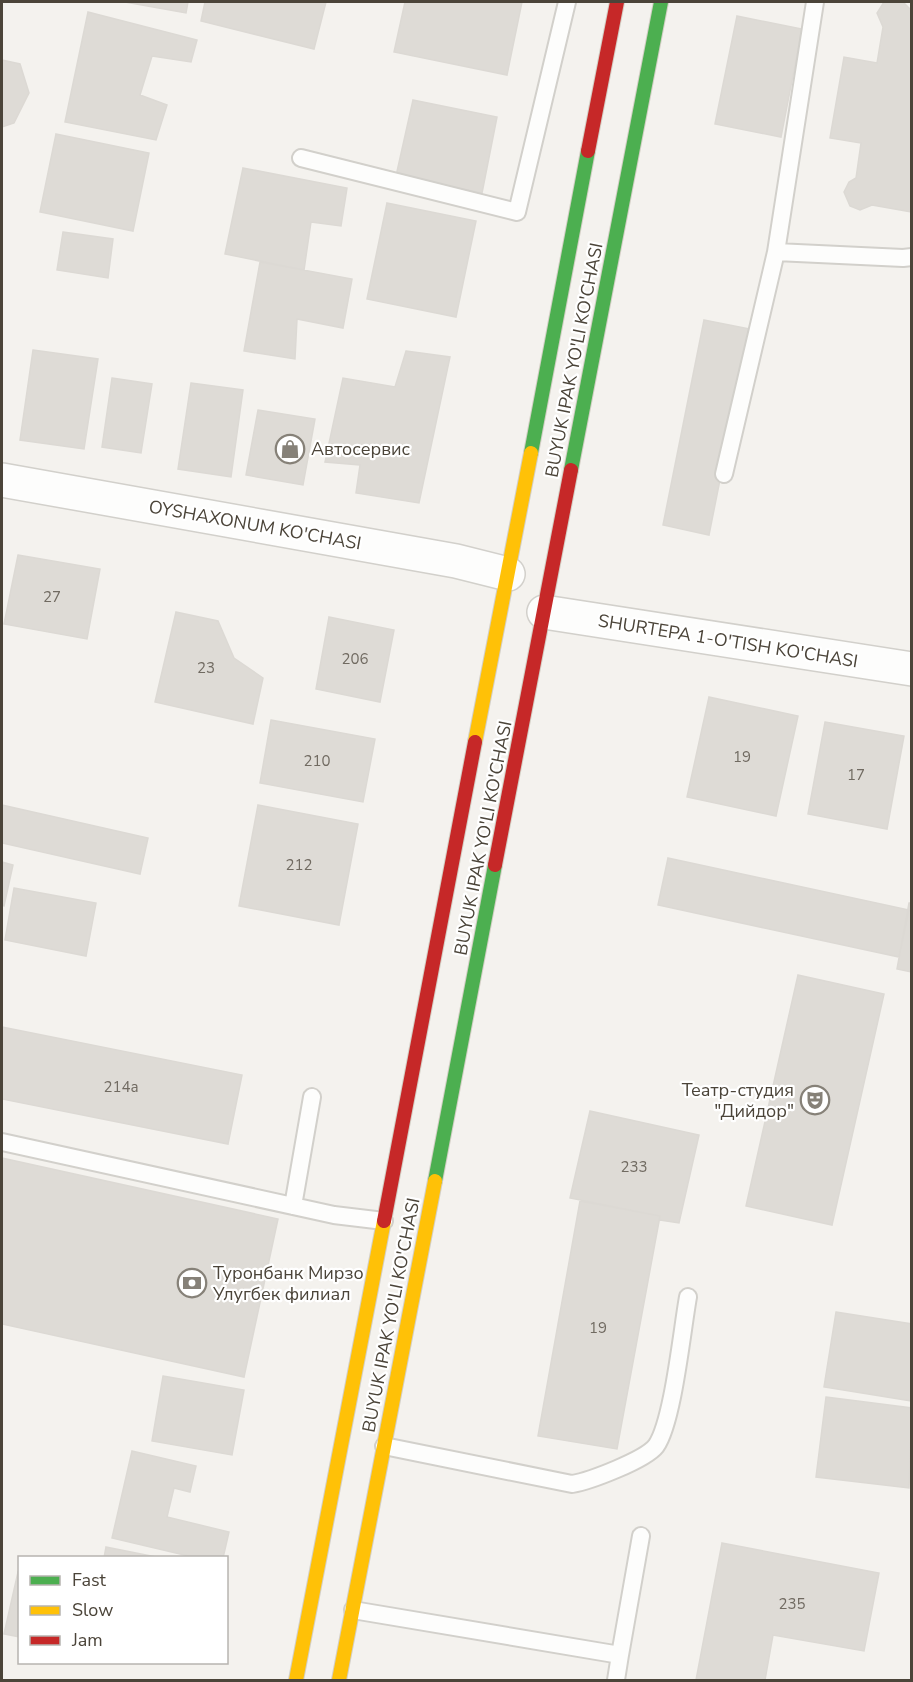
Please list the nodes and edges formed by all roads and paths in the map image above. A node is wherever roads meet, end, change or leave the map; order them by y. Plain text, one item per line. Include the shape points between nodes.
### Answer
1 (567, 2) edge
2 (617, 2) edge
3 (661, 2) edge
4 (815, 2) edge
5 (301, 158) dead end
6 (776, 252) junction
7 (912, 256) edge
8 (724, 474) dead end
9 (2, 480) edge
10 (510, 590) junction
11 (542, 596) junction
12 (912, 669) edge
13 (312, 1097) dead end
14 (2, 1142) edge
15 (293, 1206) junction
16 (384, 1221) junction
17 (688, 1297) dead end
18 (384, 1446) junction
19 (641, 1536) dead end
20 (353, 1610) junction
21 (620, 1655) junction
22 (296, 1680) edge
23 (339, 1680) edge
24 (616, 1680) edge

1 - 5 lane via 517,212
2 - 10 main road, BUYUK IPAK YO'LI KO'CHASI
3 - 11 main road, BUYUK IPAK YO'LI KO'CHASI
4 - 6 lane
6 - 7 lane
6 - 8 lane
9 - 10 street, OYSHAXONUM KO'CHASI via 456,561
10 - 16 main road, BUYUK IPAK YO'LI KO'CHASI
11 - 12 street, SHURTEPA 1-O'TISH KO'CHASI
11 - 18 main road, BUYUK IPAK YO'LI KO'CHASI
13 - 15 lane
14 - 15 lane
15 - 16 lane
16 - 22 main road, BUYUK IPAK YO'LI KO'CHASI
17 - 18 lane via 665,1428 654,1448 593,1480 572,1484
18 - 20 main road, BUYUK IPAK YO'LI KO'CHASI
19 - 21 lane
20 - 21 lane
20 - 23 main road, BUYUK IPAK YO'LI KO'CHASI
21 - 24 lane

